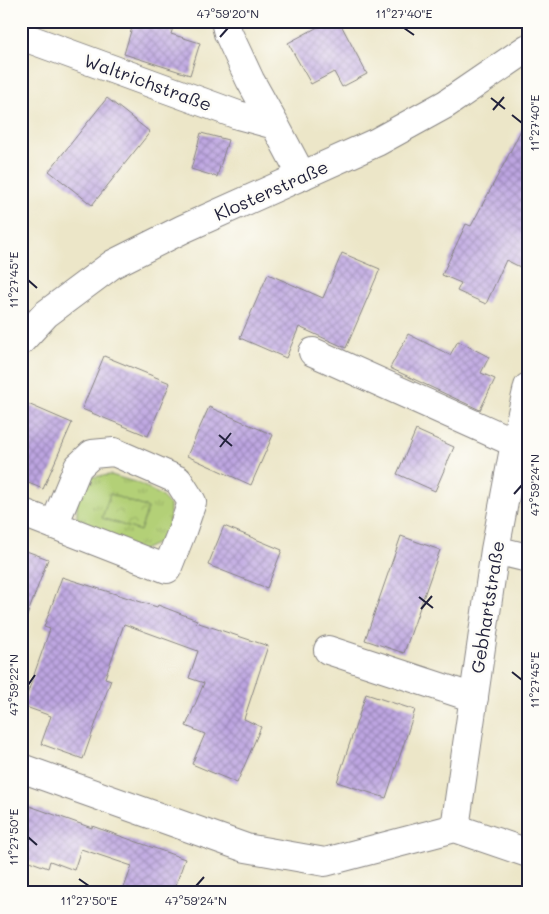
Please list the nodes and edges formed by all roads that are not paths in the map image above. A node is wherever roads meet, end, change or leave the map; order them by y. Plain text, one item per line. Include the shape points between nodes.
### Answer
1 (225, 21) edge
2 (21, 39) edge
3 (528, 48) edge
4 (275, 125) junction
5 (302, 176) junction
6 (21, 341) edge
7 (312, 352) dead end
8 (528, 387) edge
9 (515, 443) junction
10 (21, 512) edge
11 (54, 525) junction
12 (495, 550) junction
13 (528, 558) edge
14 (328, 650) dead end
15 (474, 698) junction
16 (21, 768) edge
17 (455, 828) junction
18 (528, 853) edge

1 - 4 street via 250,80
2 - 4 street, Waltrichstraße via 24,37 238,115
3 - 5 street, Klosterstraße via 446,104 377,142
4 - 5 street
5 - 6 street, Klosterstraße via 113,264 46,314
7 - 9 street
8 - 9 street, Gebhartstraße
9 - 12 street, Gebhartstraße
10 - 11 street
11 - 11 street via 78,466 92,454 114,452 178,480 192,502 167,569
12 - 13 street
12 - 15 street, Gebhartstraße
14 - 15 street
15 - 17 street, Gebhartstraße
16 - 17 street via 246,848 325,862
17 - 18 street

